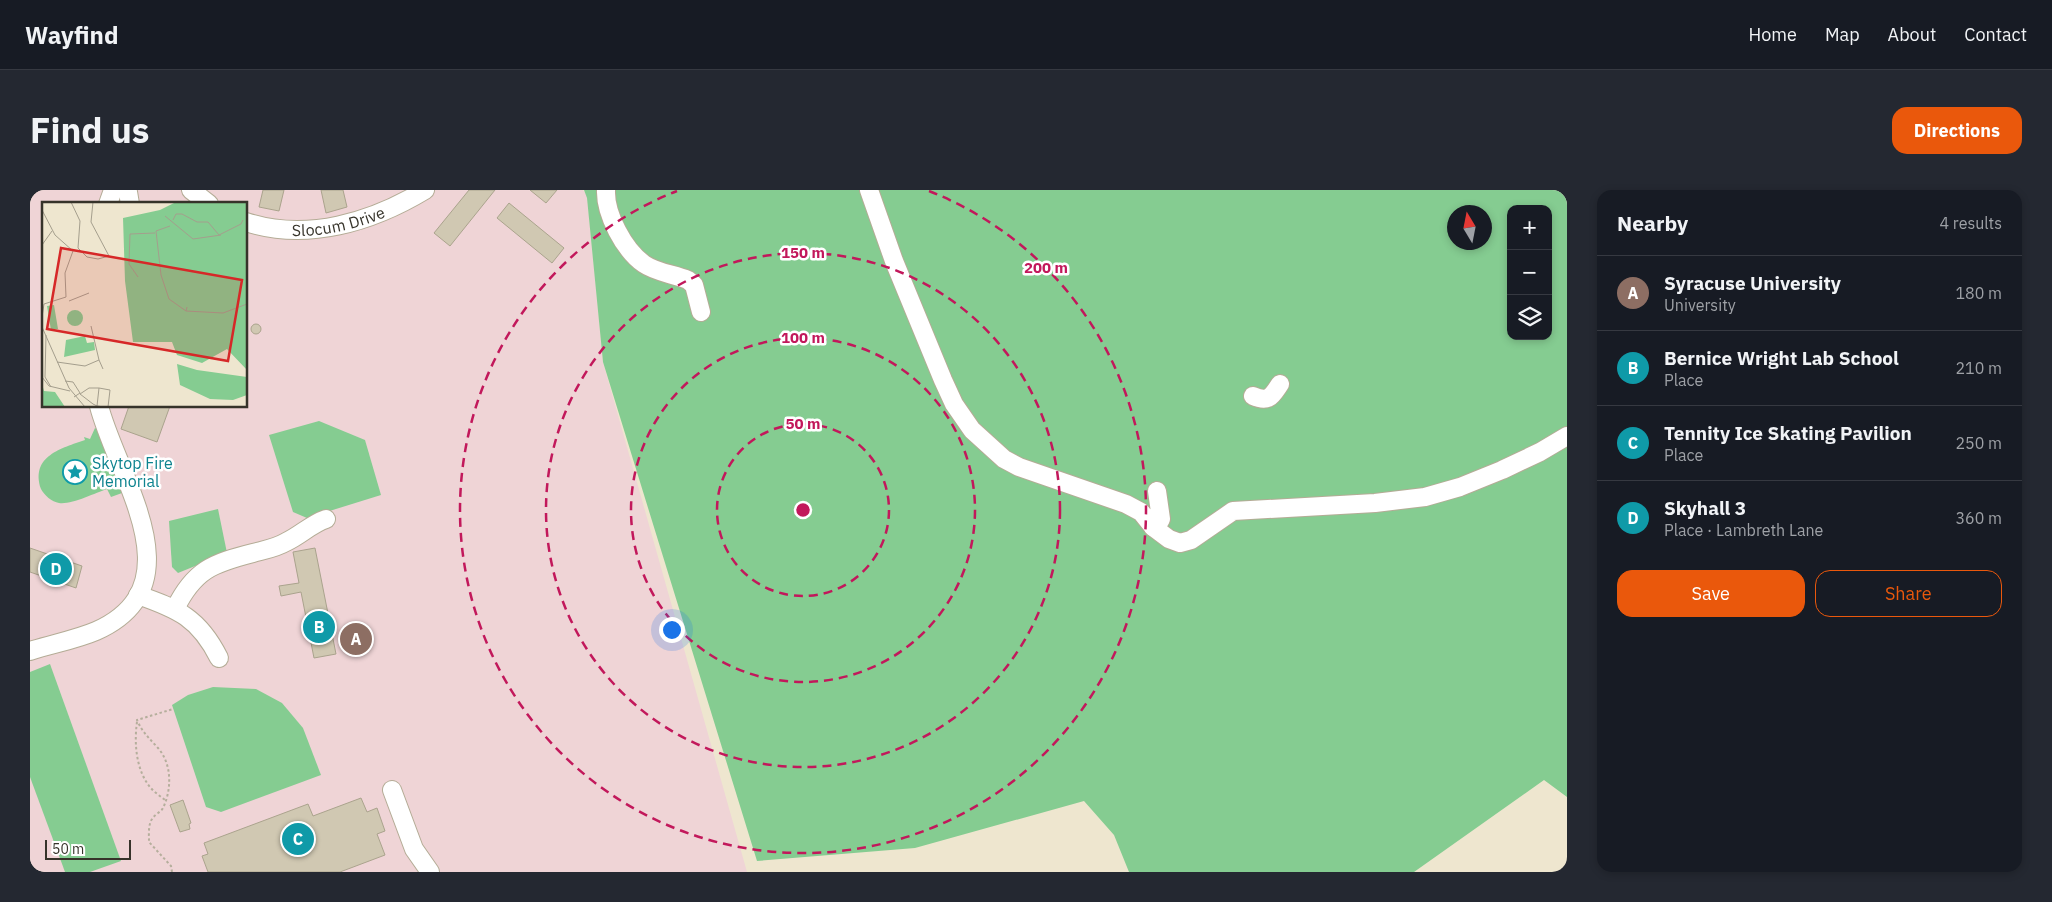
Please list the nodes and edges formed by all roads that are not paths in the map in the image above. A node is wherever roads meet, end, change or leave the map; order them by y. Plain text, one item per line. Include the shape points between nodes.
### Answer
1 (191, 190) edge
2 (425, 190) edge
3 (606, 190) edge
4 (869, 190) edge
5 (125, 193) edge
6 (111, 202) edge
7 (206, 202) edge
8 (248, 222) edge
9 (701, 312) dead end
10 (1280, 384) dead end
11 (1253, 396) dead end
12 (100, 408) edge
13 (1567, 436) edge
14 (1157, 491) dead end
15 (326, 519) dead end
16 (1153, 527) junction
17 (138, 595) junction
18 (175, 609) junction
19 (30, 651) edge
20 (218, 658) dead end
21 (392, 790) dead end
22 (430, 872) edge

1 - 7 street
2 - 8 street, Slocum Drive via 382,212 348,224 316,230 280,230
3 - 9 street via 611,219 631,250 644,264 694,285
4 - 16 street via 947,388 972,430 1004,459 1031,472 1126,504 1141,512
5 - 6 street
10 - 11 street via 1270,397 1261,400
12 - 17 street via 142,518 147,541 147,565
13 - 16 street via 1502,470 1425,497 1233,511 1191,540 1180,542 1169,539
14 - 16 street via 1161,519
15 - 18 street via 314,523 286,542 223,560 208,568 190,585
17 - 18 street
17 - 19 street via 117,619 95,631
18 - 20 street via 209,638
21 - 22 street via 414,849

